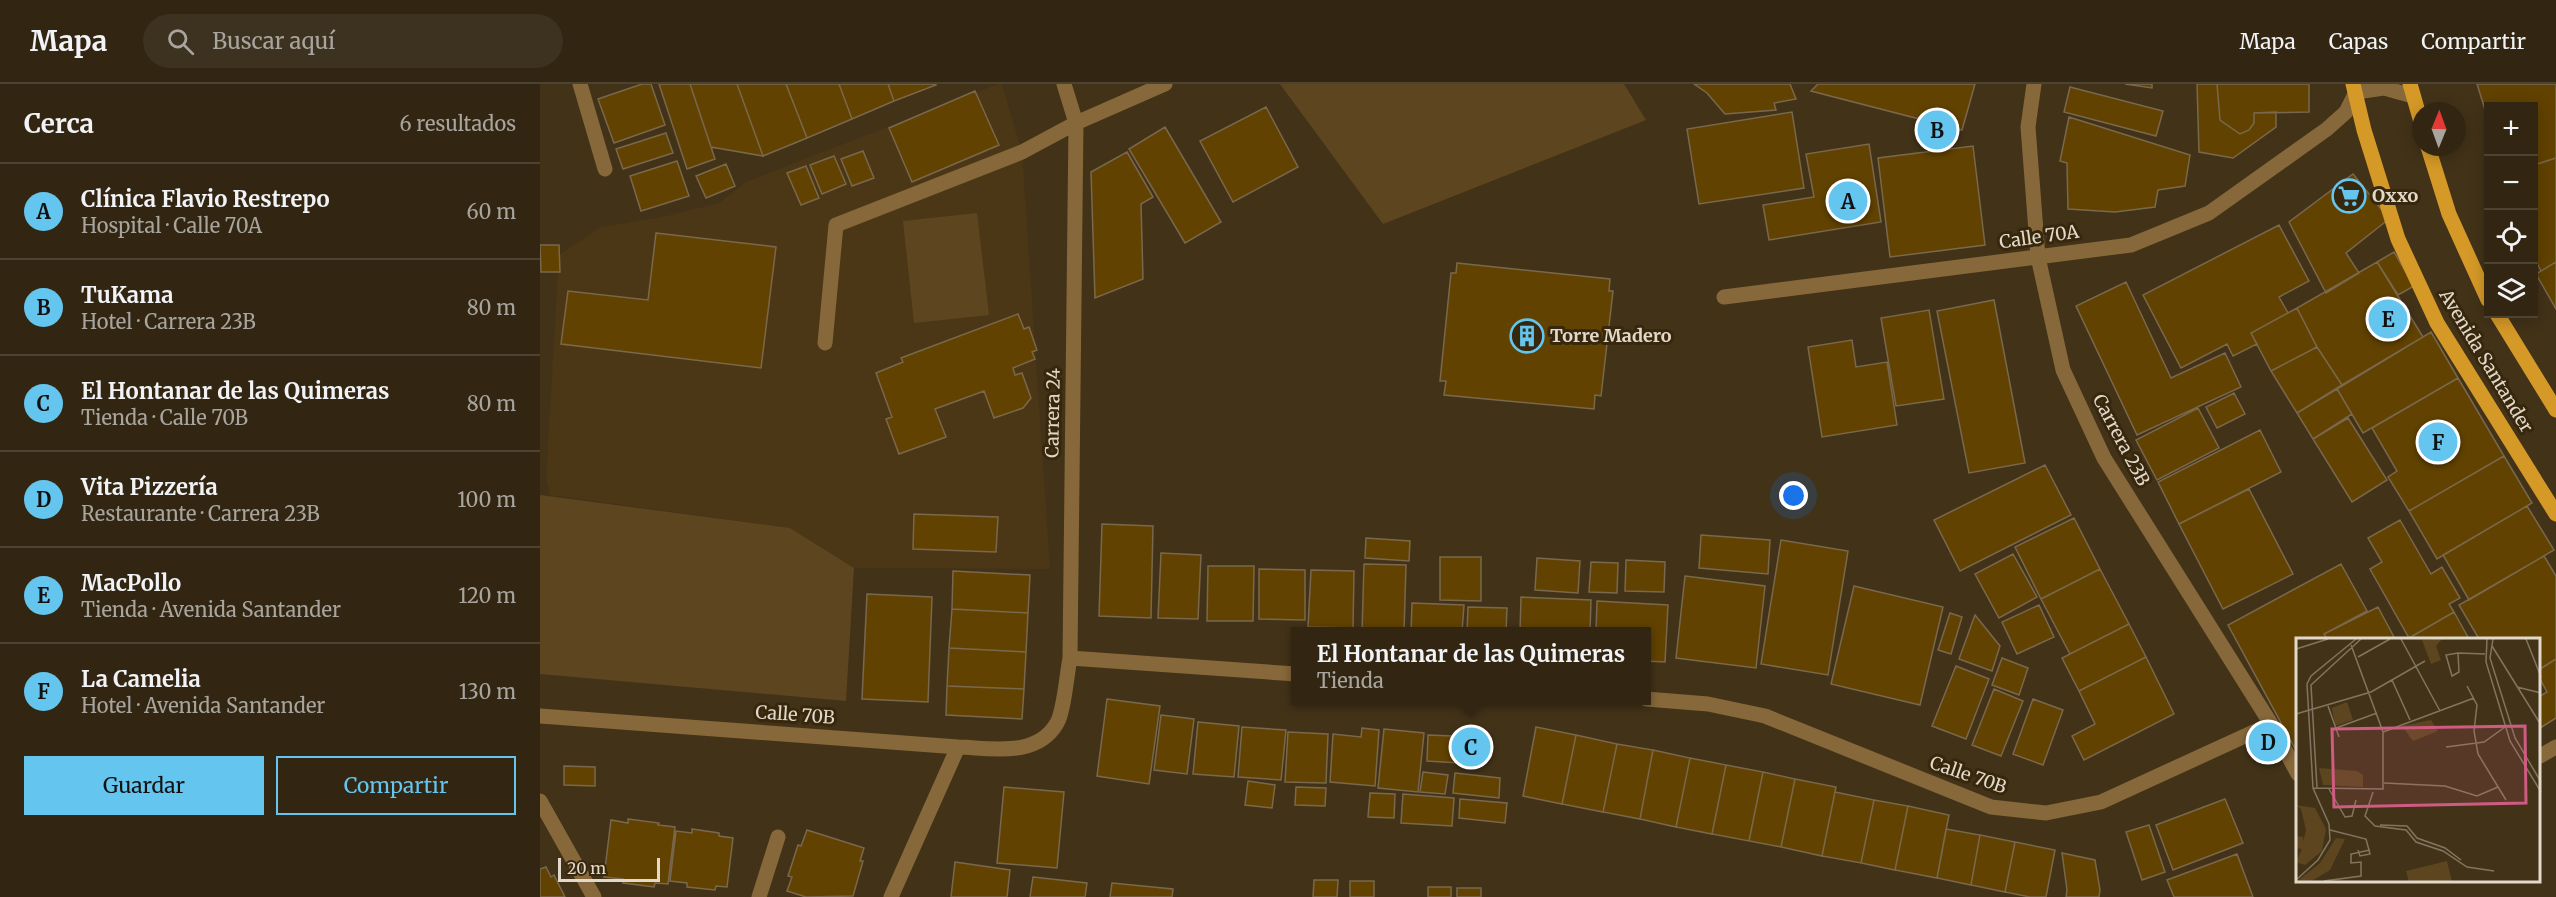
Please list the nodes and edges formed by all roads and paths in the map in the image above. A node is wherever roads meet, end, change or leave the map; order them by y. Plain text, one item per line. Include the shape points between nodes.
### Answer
1 (580, 84) edge
2 (1064, 84) edge
3 (1164, 84) edge
4 (2034, 84) edge
5 (2355, 88) edge
6 (2412, 90) edge
7 (1076, 123) junction
8 (2327, 129) junction
9 (2364, 130) junction
10 (2431, 156) edge
11 (605, 169) dead end
12 (2038, 257) junction
13 (2484, 291) edge
14 (1724, 297) dead end
15 (2499, 318) edge
16 (825, 344) dead end
17 (2556, 411) edge
18 (2556, 514) edge
19 (1070, 658) junction
20 (1291, 674) edge
21 (1651, 699) edge
22 (540, 716) edge
23 (2271, 724) junction
24 (1045, 739) joint
25 (958, 747) junction
26 (2556, 747) edge
27 (2541, 755) edge
28 (2296, 770) edge
29 (540, 801) edge
30 (778, 837) dead end
31 (594, 897) edge
32 (759, 897) edge
33 (891, 897) edge

1 - 11 street
2 - 7 street, Carrera 24
3 - 7 street
4 - 12 street, Carrera 23B via 2028,127
5 - 6 street
5 - 8 street, Calle 70A via 2346,112
5 - 9 main road, Avenida Santander
7 - 16 street via 1022,152 836,225
7 - 19 street, Carrera 24
8 - 9 street, Calle 70A via 2343,124
8 - 12 street, Calle 70A via 2209,213 2131,245
9 - 18 main road, Avenida Santander via 2398,239 2437,323
10 - 13 main road, Avenida Santander via 2449,214
12 - 14 street, Calle 70A
12 - 23 street, Carrera 23B via 2063,370 2104,458
15 - 17 main road, Avenida Santander
19 - 20 street
19 - 24 street, Carrera 24 via 1058,721
21 - 23 street, Calle 70B via 1707,704 1765,716 1991,807 2046,813 2100,802
22 - 25 street, Calle 70B
23 - 28 street, Carrera 23B
24 - 25 street, Calle 70B via 1023,748
25 - 33 street
26 - 27 street
29 - 31 street
30 - 32 street

